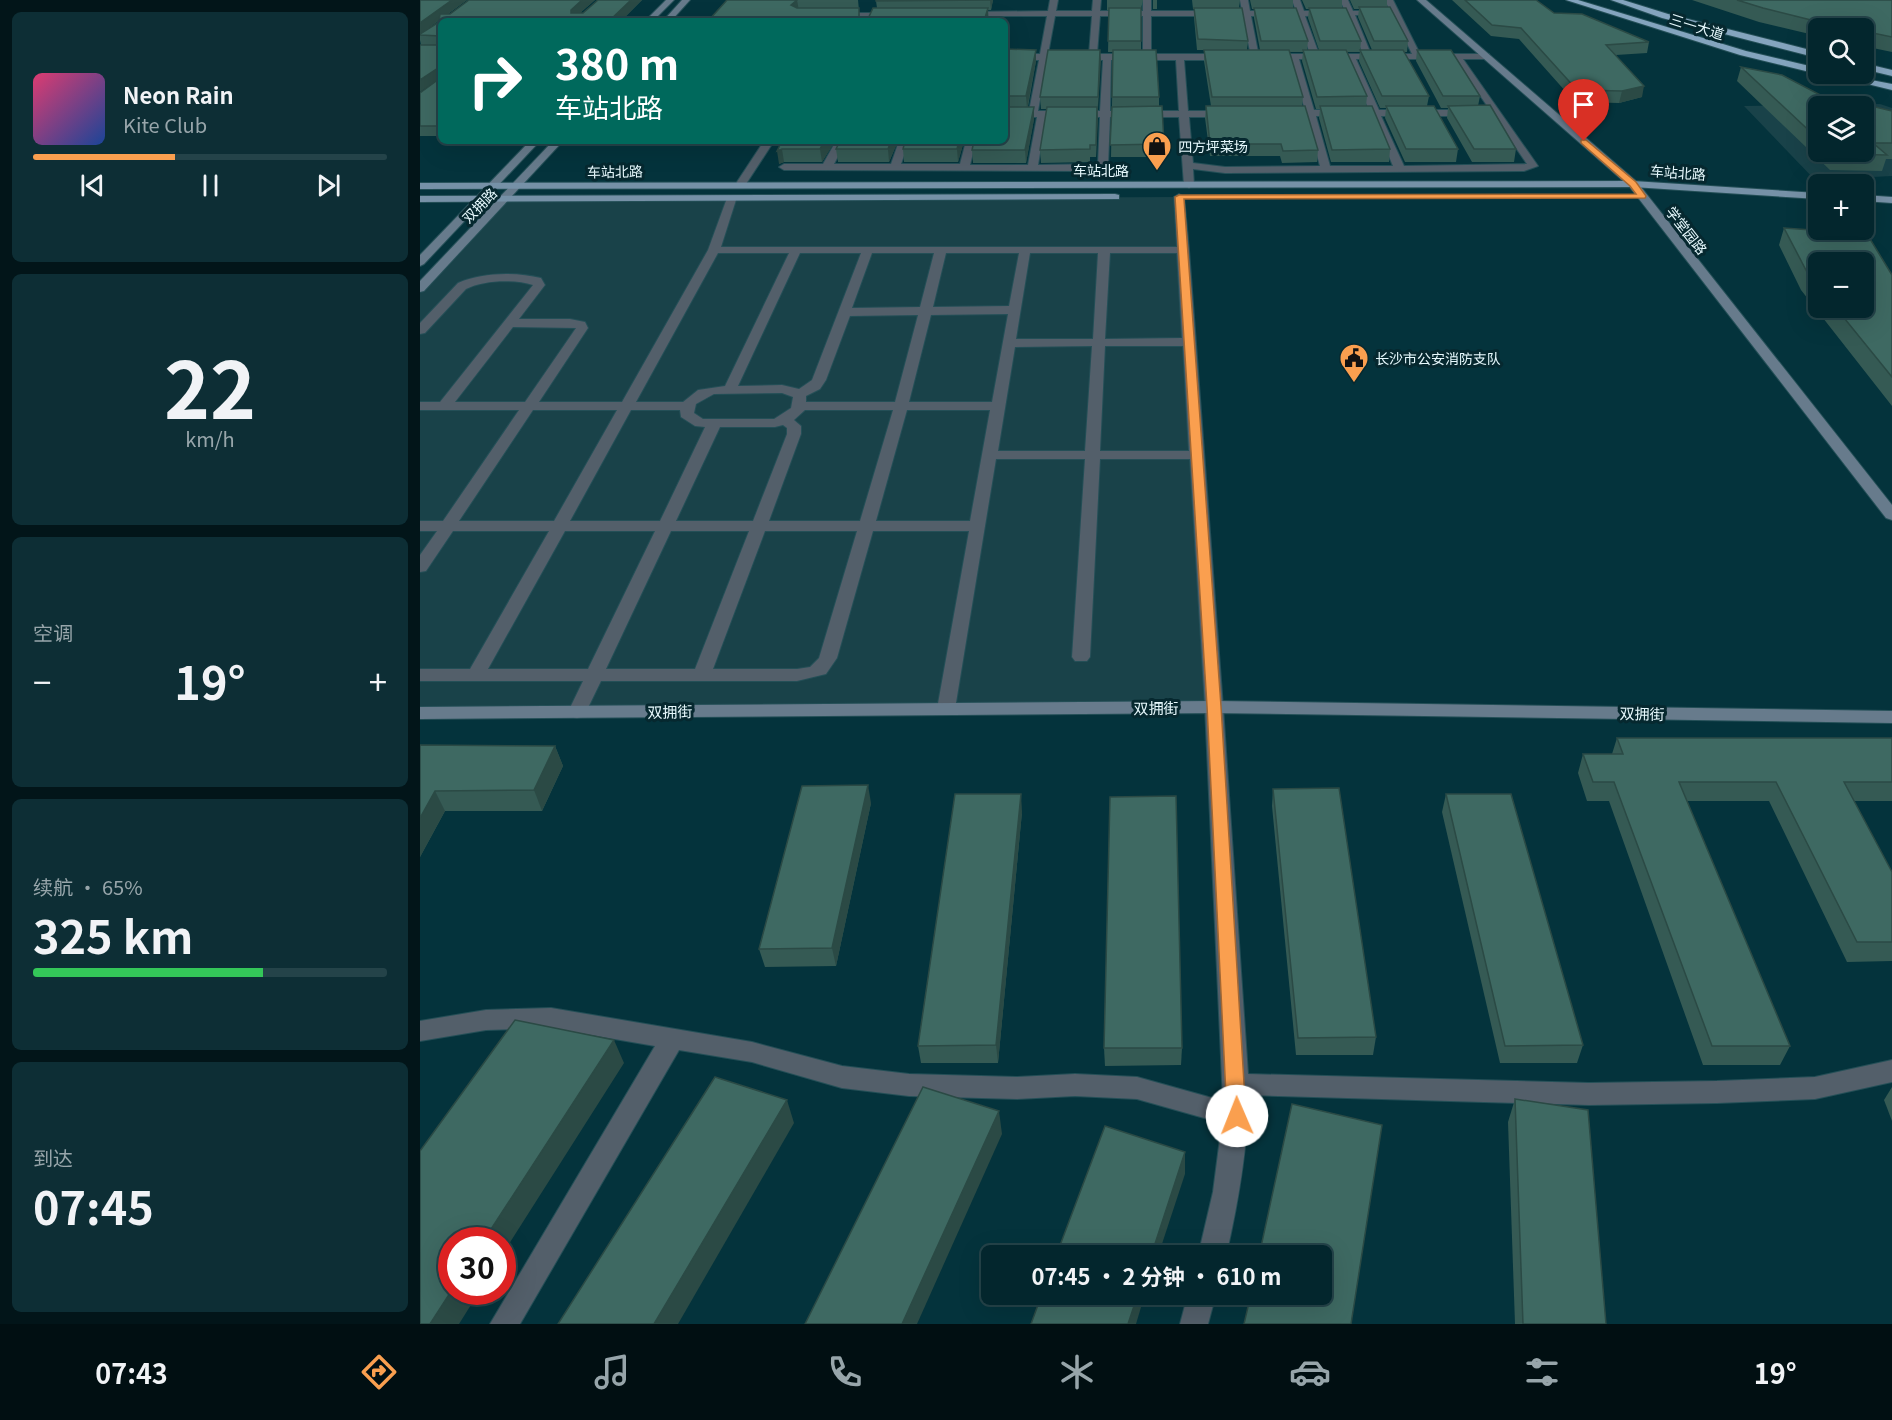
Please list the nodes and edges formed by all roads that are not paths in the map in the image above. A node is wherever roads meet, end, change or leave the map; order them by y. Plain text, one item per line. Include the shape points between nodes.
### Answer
1 (670, 0) edge
2 (686, 0) edge
3 (1054, 0) edge
4 (1097, 0) edge
5 (1147, 0) edge
6 (1244, 0) edge
7 (1296, 0) edge
8 (1344, 0) edge
9 (1389, 0) edge
10 (1421, 0) edge
11 (1570, 0) edge
12 (1615, 0) edge
13 (1350, 13) junction
14 (1396, 13) junction
15 (848, 14) edge
16 (960, 14) edge
17 (1000, 14) edge
18 (1051, 14) junction
19 (1096, 14) junction
20 (1147, 14) junction
21 (1247, 14) junction
22 (1301, 14) junction
23 (828, 15) edge
24 (652, 18) edge
25 (670, 18) edge
26 (898, 18) edge
27 (1808, 52) edge
28 (1368, 56) junction
29 (1417, 56) junction
30 (1457, 56) junction
31 (1486, 56) junction
32 (1008, 57) edge
33 (1044, 57) junction
34 (1093, 57) junction
35 (1107, 57) junction
36 (1148, 57) junction
37 (1180, 57) junction
38 (1234, 57) edge
39 (1245, 57) edge
40 (1255, 57) junction
41 (1294, 57) junction
42 (1315, 57) junction
43 (1350, 57) junction
44 (1808, 69) edge
45 (1874, 69) edge
46 (1892, 73) edge
47 (1874, 83) edge
48 (1892, 87) edge
49 (1275, 113) edge
50 (1310, 113) junction
51 (1374, 113) junction
52 (1490, 113) edge
53 (1008, 114) edge
54 (1038, 114) junction
55 (1106, 114) junction
56 (1184, 114) junction
57 (1241, 114) edge
58 (532, 144) edge
59 (555, 144) edge
60 (767, 144) edge
61 (839, 144) edge
62 (903, 144) edge
63 (970, 144) edge
64 (1187, 166) junction
65 (784, 167) edge
66 (826, 167) junction
67 (895, 167) junction
68 (963, 168) junction
69 (1032, 168) junction
70 (1326, 169) junction
71 (1400, 169) junction
72 (1633, 184) junction
73 (740, 185) junction
74 (420, 186) edge
75 (493, 187) junction
76 (516, 187) junction
77 (1182, 194) junction
78 (1808, 195) edge
79 (1376, 196) dead end
80 (1469, 196) dead end
81 (1636, 196) junction
82 (1132, 197) dead end
83 (420, 199) edge
84 (1874, 199) edge
85 (480, 200) junction
86 (504, 200) junction
87 (731, 200) junction
88 (1892, 200) edge
89 (1808, 206) edge
90 (1874, 210) edge
91 (1892, 211) edge
92 (714, 250) junction
93 (796, 250) junction
94 (868, 250) junction
95 (940, 250) junction
96 (1025, 250) junction
97 (1104, 250) junction
98 (1183, 250) junction
99 (420, 262) edge
100 (420, 288) edge
101 (1015, 310) junction
102 (925, 311) junction
103 (845, 312) junction
104 (511, 323) junction
105 (420, 330) edge
106 (1189, 342) junction
107 (1009, 343) junction
108 (1100, 343) junction
109 (730, 389) junction
110 (798, 400) junction
111 (431, 406) edge
112 (530, 406) junction
113 (628, 406) junction
114 (688, 406) junction
115 (901, 406) junction
116 (998, 406) junction
117 (420, 419) edge
118 (785, 420) junction
119 (714, 424) junction
120 (989, 455) junction
121 (1094, 455) junction
122 (1197, 455) junction
123 (1892, 515) edge
124 (420, 526) edge
125 (448, 526) junction
126 (560, 526) junction
127 (666, 526) junction
128 (760, 526) junction
129 (866, 526) junction
130 (977, 526) junction
131 (420, 567) edge
132 (1081, 657) dead end
133 (420, 675) edge
134 (476, 675) junction
135 (702, 675) junction
136 (595, 676) junction
137 (1214, 706) junction
138 (946, 709) junction
139 (577, 712) junction
140 (420, 713) edge
141 (1892, 717) edge
142 (420, 1031) edge
143 (674, 1038) junction
144 (1892, 1071) edge
145 (1236, 1084) junction
146 (1237, 1116) junction
147 (1215, 1245) edge
148 (1199, 1305) edge
149 (504, 1324) edge
150 (1194, 1324) edge

1 - 24 street
2 - 25 street
3 - 18 street
4 - 19 street
5 - 20 street
6 - 21 street
7 - 22 street
8 - 13 street
9 - 14 street
10 - 31 street, 学堂园路
11 - 44 highway, 三一大道 via 1743,53
12 - 27 highway, 三一大道
13 - 14 street
13 - 22 street
13 - 28 street
14 - 29 street
15 - 23 street
15 - 26 street via 900,15
16 - 17 street
17 - 18 street
18 - 19 street
18 - 33 street
19 - 20 street
19 - 34 street
20 - 21 street
20 - 36 street
21 - 22 street
21 - 40 street
22 - 42 street
28 - 29 street via 1408,61
28 - 43 street
29 - 30 street
30 - 31 street
30 - 71 street via 1533,163 1524,168 1464,164
31 - 72 street, 学堂园路
32 - 33 street
33 - 34 street
33 - 54 street
34 - 35 street
35 - 36 street
35 - 55 street
36 - 37 street
37 - 38 street
37 - 56 street
39 - 40 street
40 - 41 street
41 - 42 street
41 - 50 street
42 - 43 street
43 - 51 street
45 - 46 highway
47 - 48 highway
49 - 50 street
50 - 51 street
50 - 70 street
51 - 52 street
51 - 71 street
53 - 54 street
54 - 55 street
54 - 69 street
55 - 56 street
55 - 69 street via 1103,166
56 - 57 street
56 - 64 street
58 - 75 street, 双拥路
59 - 76 street, 双拥路
60 - 73 street
61 - 66 street
62 - 67 street
63 - 68 street
64 - 70 street via 1225,170
64 - 77 street
65 - 66 street
66 - 67 street
67 - 68 street
68 - 69 street
70 - 71 street
72 - 77 main road, 车站北路
72 - 78 main road, 车站北路
72 - 81 street, 学堂园路
73 - 76 main road, 车站北路
73 - 77 main road, 车站北路
74 - 75 main road, 车站北路
75 - 76 main road, 车站北路
75 - 85 street, 双拥路
76 - 86 street, 双拥路
77 - 98 street
79 - 80 main road
81 - 89 main road, 车站北路
81 - 123 street, 学堂园路
82 - 87 main road, 车站北路
83 - 85 main road, 车站北路
84 - 88 main road
85 - 86 main road, 车站北路
85 - 99 street, 双拥路
86 - 87 main road, 车站北路
86 - 100 street, 双拥路
87 - 92 street
90 - 91 main road
92 - 93 street
92 - 113 street
93 - 94 street
93 - 109 street
94 - 95 street
94 - 103 street
95 - 96 street
95 - 102 street
96 - 97 street
96 - 101 street
97 - 98 street
97 - 108 street
98 - 106 street
101 - 102 street
101 - 107 street
102 - 103 street
102 - 115 street
103 - 110 street via 819,380
104 - 105 street via 538,288 537,281 468,282
104 - 111 street
104 - 112 street via 570,323 582,328
106 - 108 street
106 - 122 street
107 - 108 street
107 - 116 street
108 - 121 street
109 - 110 street via 782,389
109 - 114 street via 703,393
110 - 115 street
110 - 118 street
111 - 112 street
111 - 117 street
112 - 113 street
112 - 125 street
113 - 114 street
113 - 126 street
114 - 119 street via 686,414 693,421
115 - 116 street
115 - 129 street
116 - 120 street
118 - 119 street
118 - 128 street via 794,426 794,434
119 - 127 street
120 - 121 street
120 - 130 street
121 - 122 street
121 - 132 street
122 - 137 street
124 - 125 street
125 - 126 street
125 - 131 street
126 - 127 street
126 - 134 street
127 - 128 street
127 - 136 street
128 - 129 street
128 - 135 street
129 - 130 street
129 - 135 street via 824,668 797,675
130 - 138 street
133 - 134 street
134 - 136 street
135 - 136 street
136 - 139 street
137 - 138 street, 双拥街
137 - 141 street, 双拥街
137 - 145 street
138 - 139 street, 双拥街
139 - 140 street, 双拥街
142 - 143 street via 486,1020 551,1018
143 - 146 street via 752,1052 842,1077 909,1085 1137,1088
143 - 149 street
144 - 145 street via 1815,1088 1717,1092 1589,1094
145 - 146 street
146 - 147 street
148 - 150 street

